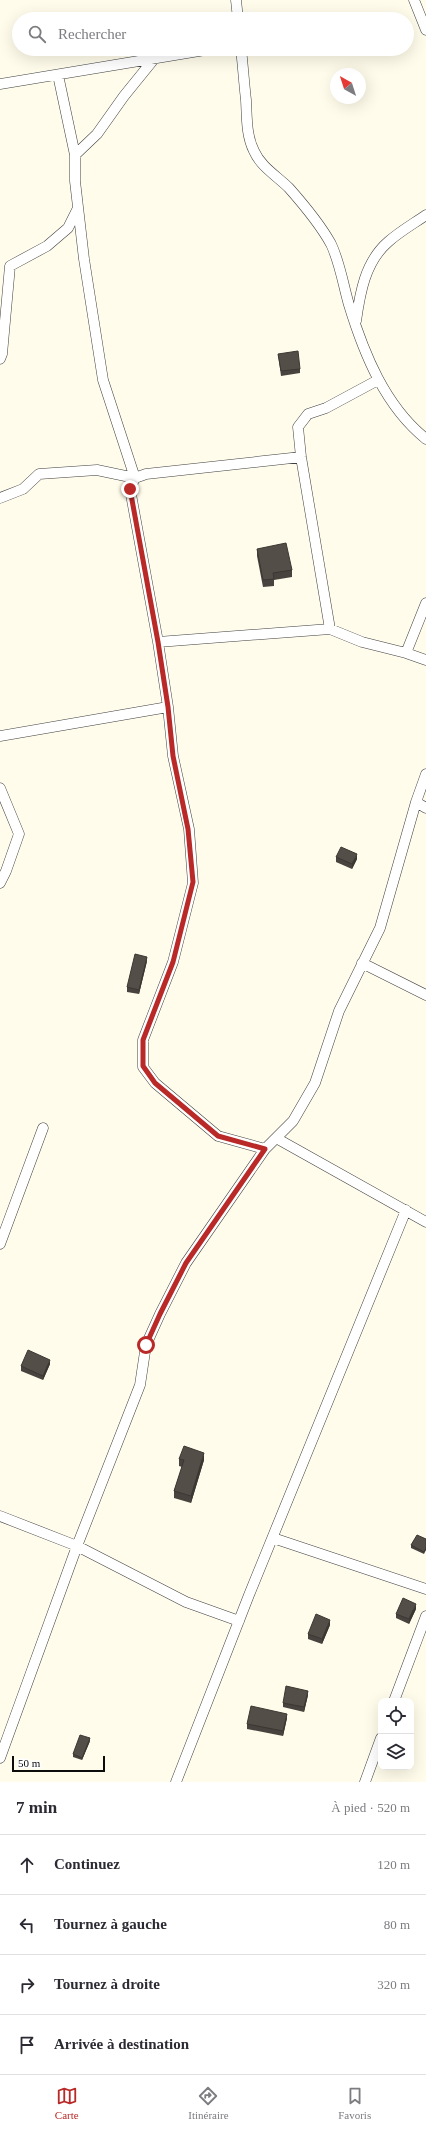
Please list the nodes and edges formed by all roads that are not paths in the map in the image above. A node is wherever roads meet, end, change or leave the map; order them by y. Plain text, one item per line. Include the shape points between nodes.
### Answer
1 (236, 0) edge
2 (414, 0) edge
3 (237, 12) edge
4 (426, 30) edge
5 (171, 56) edge
6 (242, 56) edge
7 (154, 59) junction
8 (58, 75) junction
9 (0, 84) edge
10 (75, 155) junction
11 (78, 208) junction
12 (426, 215) edge
13 (356, 323) junction
14 (0, 358) edge
15 (378, 380) junction
16 (426, 439) edge
17 (301, 458) junction
18 (135, 478) junction
19 (0, 498) edge
20 (426, 603) edge
21 (330, 629) junction
22 (158, 642) junction
23 (406, 653) junction
24 (426, 660) edge
25 (168, 707) junction
26 (0, 736) edge
27 (426, 774) edge
28 (0, 788) edge
29 (416, 802) junction
30 (426, 808) edge
31 (0, 883) edge
32 (362, 963) junction
33 (426, 995) edge
34 (43, 1128) dead end
35 (276, 1138) junction
36 (265, 1149) junction
37 (406, 1210) junction
38 (426, 1222) edge
39 (0, 1244) edge
40 (0, 1516) edge
41 (273, 1538) junction
42 (77, 1546) junction
43 (426, 1590) edge
44 (426, 1616) edge
45 (239, 1620) junction
46 (395, 1698) edge
47 (378, 1746) edge
48 (0, 1758) edge
49 (176, 1782) edge
50 (365, 1782) edge

1 - 3 street
2 - 4 street
5 - 7 street
6 - 13 street via 246,119 254,151 268,170 305,207 331,244
7 - 8 street
7 - 10 street via 97,134
8 - 9 street
8 - 10 street
10 - 11 street via 74,181
11 - 14 street via 68,228 47,246 10,266
11 - 18 street via 103,380
12 - 13 street via 387,242 376,255 368,269
13 - 15 street via 367,358
15 - 16 street via 416,431
15 - 17 street via 326,408 308,414 298,427
17 - 18 street via 146,474
17 - 21 street
18 - 19 street via 97,470 39,474 22,490
18 - 22 street via 130,489
20 - 23 street
21 - 22 street
21 - 23 street via 362,642
22 - 25 street
23 - 24 street
25 - 26 street
25 - 36 street via 173,756 188,829 193,882 173,962 143,1040 143,1066 155,1083 218,1136
27 - 29 street
28 - 31 street via 19,834
29 - 30 street
29 - 32 street via 380,928
32 - 33 street
32 - 35 street via 339,1011 315,1083 293,1121
34 - 39 street
35 - 36 street
35 - 37 street
36 - 42 street via 186,1263 160,1314 146,1345 140,1386
37 - 38 street
37 - 41 street
40 - 42 street
41 - 43 street
41 - 45 street
42 - 45 street via 186,1602
42 - 48 street
44 - 46 street
45 - 49 street
47 - 50 street

